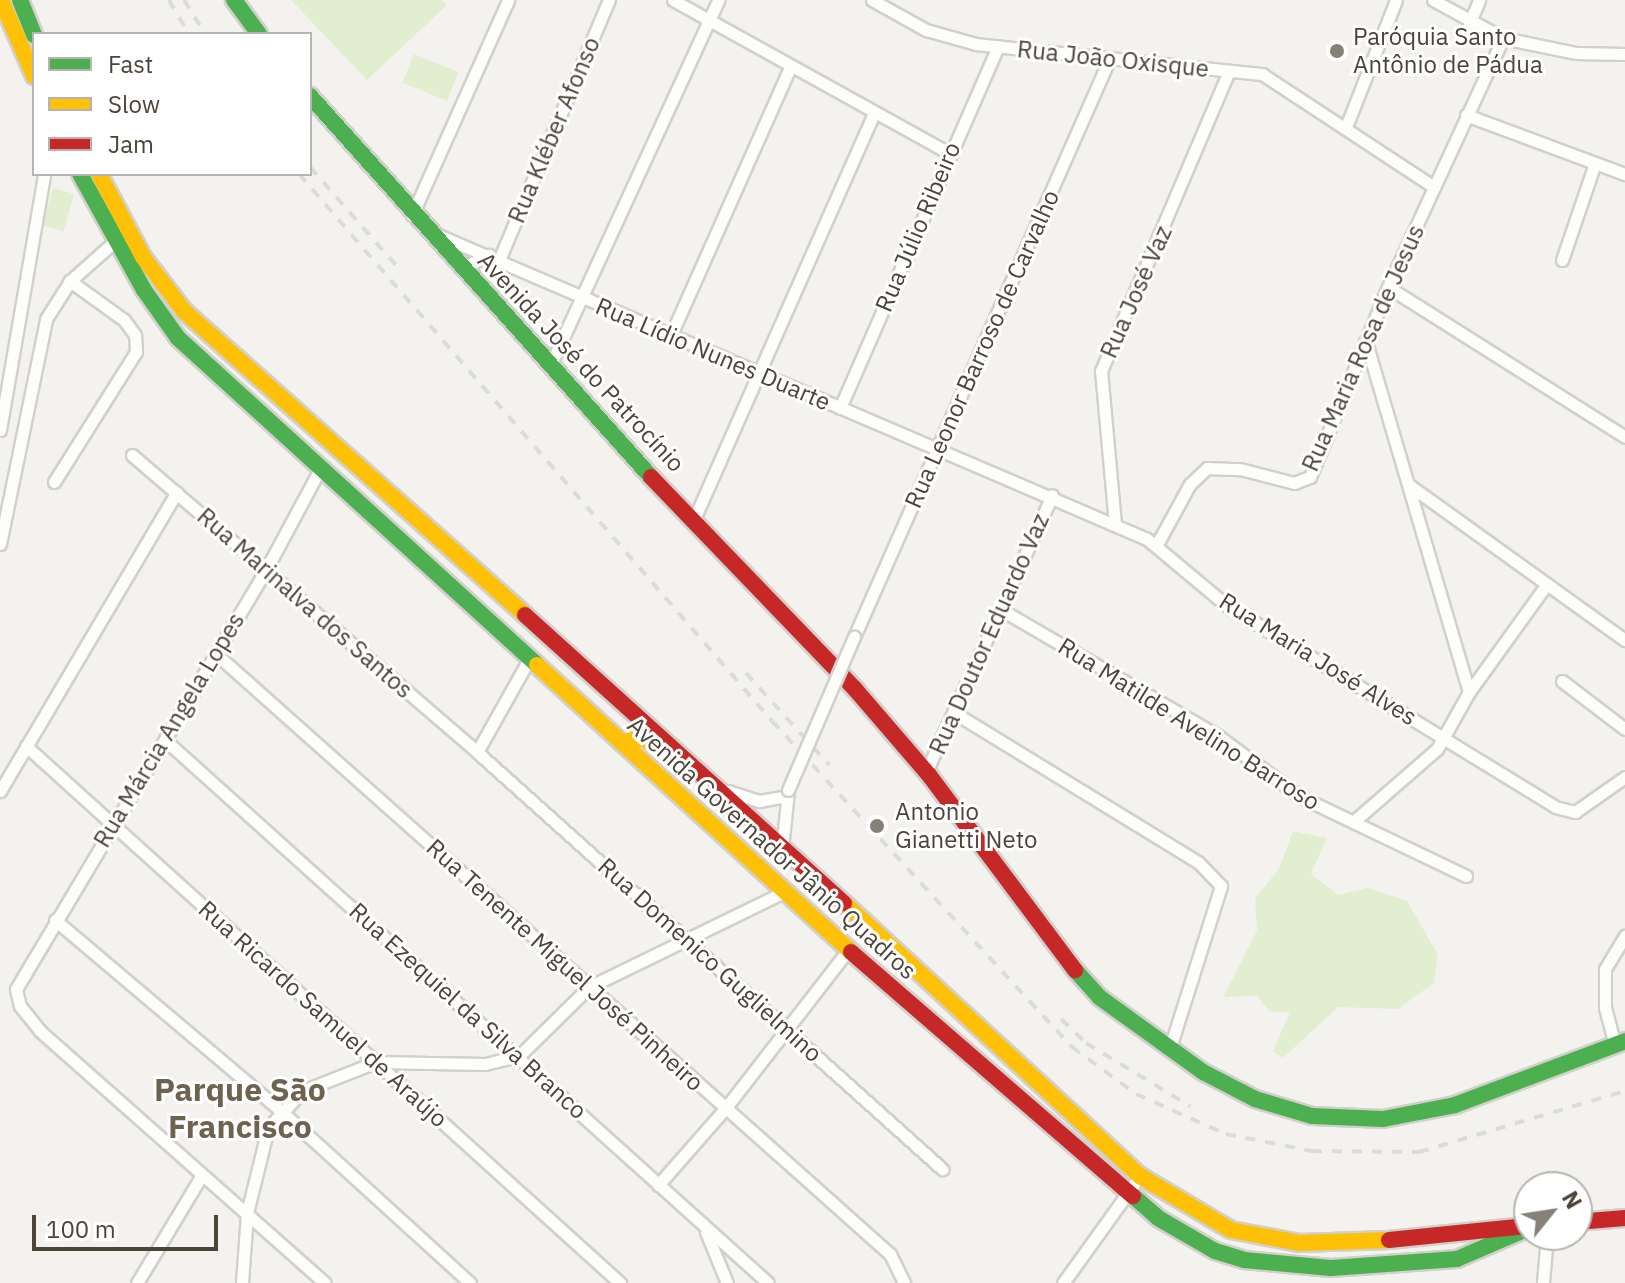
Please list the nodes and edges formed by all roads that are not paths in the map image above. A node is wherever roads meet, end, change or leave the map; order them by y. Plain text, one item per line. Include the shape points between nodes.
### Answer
1 (1, 0) edge
2 (20, 0) edge
3 (234, 0) edge
4 (609, 0) edge
5 (673, 0) edge
6 (718, 0) edge
7 (872, 0) edge
8 (1396, 0) edge
9 (1433, 0) edge
10 (1479, 0) edge
11 (502, 3) edge
12 (707, 19) junction
13 (1469, 24) junction
14 (33, 32) edge
15 (258, 32) edge
16 (1503, 38) junction
17 (998, 46) junction
18 (1625, 54) edge
19 (1109, 60) junction
20 (790, 68) junction
21 (32, 71) edge
22 (1229, 71) junction
23 (312, 98) edge
24 (874, 113) junction
25 (1466, 115) junction
26 (1346, 127) junction
27 (949, 153) junction
28 (1595, 163) junction
29 (1625, 174) edge
30 (44, 176) edge
31 (81, 176) edge
32 (100, 176) edge
33 (1434, 187) junction
34 (110, 215) junction
35 (412, 215) junction
36 (425, 230) junction
37 (115, 241) junction
38 (494, 258) junction
39 (1562, 260) dead end
40 (462, 268) junction
41 (70, 281) junction
42 (1388, 287) junction
43 (583, 298) junction
44 (179, 305) junction
45 (164, 321) junction
46 (670, 337) junction
47 (1366, 341) junction
48 (550, 366) junction
49 (758, 374) junction
50 (840, 408) junction
51 (0, 430) edge
52 (1625, 437) edge
53 (939, 447) junction
54 (132, 455) dead end
55 (320, 469) junction
56 (54, 482) dead end
57 (1409, 485) junction
58 (177, 492) junction
59 (1052, 495) junction
60 (695, 517) junction
61 (1115, 524) junction
62 (0, 544) edge
63 (1156, 546) junction
64 (267, 568) junction
65 (1547, 584) junction
66 (1000, 609) junction
67 (527, 618) junction
68 (1625, 640) edge
69 (512, 646) junction
70 (562, 649) junction
71 (216, 654) junction
72 (534, 666) junction
73 (1562, 681) dead end
74 (1469, 692) junction
75 (953, 712) junction
76 (1625, 729) edge
77 (1445, 737) junction
78 (165, 740) junction
79 (622, 743) junction
80 (26, 746) junction
81 (477, 752) junction
82 (680, 753) junction
83 (926, 772) junction
84 (1625, 777) edge
85 (718, 787) junction
86 (0, 791) edge
87 (787, 793) junction
88 (1353, 822) junction
89 (112, 824) junction
90 (713, 827) junction
91 (782, 849) junction
92 (1466, 876) dead end
93 (814, 878) junction
94 (784, 892) junction
95 (55, 920) junction
96 (1625, 936) edge
97 (689, 939) junction
98 (848, 950) junction
99 (589, 987) junction
100 (787, 1031) junction
101 (1620, 1043) edge
102 (1170, 1048) junction
103 (520, 1055) junction
104 (376, 1062) junction
105 (280, 1110) junction
106 (724, 1110) junction
107 (942, 1169) dead end
108 (202, 1175) junction
109 (1140, 1176) junction
110 (658, 1185) junction
111 (1127, 1196) junction
112 (247, 1213) junction
113 (1625, 1218) edge
114 (1593, 1221) edge
115 (704, 1227) junction
116 (1513, 1228) edge
117 (1447, 1234) junction
118 (1513, 1235) edge
119 (1546, 1251) edge
120 (1445, 1260) junction
121 (137, 1283) edge
122 (242, 1283) edge
123 (325, 1283) edge
124 (470, 1283) edge
125 (620, 1283) edge
126 (727, 1283) edge
127 (768, 1283) edge
128 (904, 1283) edge
129 (1063, 1283) edge
130 (1543, 1283) edge

1 - 21 main road
2 - 14 main road
3 - 15 main road
4 - 38 street, Rua Kléber Afonso
5 - 12 street
6 - 12 street
7 - 17 street, Rua João Oxisque via 936,34
8 - 26 street
9 - 13 street
10 - 13 street
11 - 35 street
12 - 20 street
12 - 43 street
13 - 16 street
16 - 18 street via 1576,53
16 - 25 street, Rua Maria Rosa de Jesus
17 - 19 street, Rua João Oxisque
17 - 27 street, Rua Júlio Ribeiro
19 - 22 street, Rua João Oxisque
19 - 53 street, Rua Leonor Barroso de Carvalho
20 - 24 street
20 - 46 street
22 - 26 street, Rua João Oxisque via 1262,74
22 - 61 street, Rua José Vaz via 1101,371
23 - 35 main road, Avenida José do Patrocínio
24 - 27 street
24 - 49 street
25 - 28 street
25 - 33 street, Rua Maria Rosa de Jesus
26 - 33 street, Rua João Oxisque
27 - 50 street, Rua Júlio Ribeiro
28 - 29 street
28 - 39 street
30 - 51 street
31 - 34 main road
32 - 34 main road
33 - 42 street, Rua Maria Rosa de Jesus
34 - 37 main road, Avenida Governador Jânio Quadros
34 - 44 main road, Avenida Governador Jânio Quadros
35 - 36 main road, Avenida José do Patrocínio
36 - 38 street, Rua Lídio Nunes Duarte
36 - 40 main road, Avenida José do Patrocínio
37 - 41 street
37 - 45 main road, Avenida Governador Jânio Quadros
38 - 40 street
38 - 43 street, Rua Lídio Nunes Duarte
40 - 48 main road, Avenida José do Patrocínio
41 - 56 street via 131,327 136,352
41 - 62 street via 46,319
42 - 47 street, Rua Maria Rosa de Jesus
42 - 52 street
43 - 46 street, Rua Lídio Nunes Duarte
43 - 48 street
44 - 45 main road
44 - 67 main road, Avenida Governador Jânio Quadros
45 - 55 main road, Avenida Governador Jânio Quadros
46 - 49 street, Rua Lídio Nunes Duarte
47 - 57 street
47 - 63 street, Rua Maria Rosa de Jesus via 1310,477 1294,483 1240,469 1207,468 1190,484
48 - 60 main road, Avenida José do Patrocínio via 642,468
49 - 50 street, Rua Lídio Nunes Duarte
49 - 60 street
50 - 53 street, Rua Lídio Nunes Duarte
53 - 59 street, Rua Lídio Nunes Duarte
53 - 87 street, Rua Leonor Barroso de Carvalho, bridge
54 - 58 street, Rua Marinalva dos Santos
55 - 64 street, Rua Márcia Angela Lopes
55 - 69 main road, Avenida Governador Jânio Quadros
57 - 65 street
57 - 74 street
58 - 64 street, Rua Marinalva dos Santos
58 - 80 street
59 - 61 street, Rua Maria José Alves
59 - 66 street, Rua Doutor Eduardo Vaz
60 - 83 main road, Avenida José do Patrocínio
61 - 63 street, Rua Maria José Alves
63 - 77 street, Rua Maria José Alves via 1226,605
64 - 71 street, Rua Márcia Angela Lopes
64 - 81 street, Rua Marinalva dos Santos
65 - 68 street
65 - 74 street
66 - 75 street, Rua Doutor Eduardo Vaz
66 - 88 street, Rua Matilde Avelino Barroso via 1218,736 1301,797
67 - 69 main road via 525,636
67 - 70 main road, Avenida Governador Jânio Quadros
69 - 72 main road, Avenida Governador Jânio Quadros
70 - 72 main road
70 - 82 main road, Avenida Governador Jânio Quadros
71 - 78 street, Rua Márcia Angela Lopes
71 - 99 street, Rua Tenente Miguel José Pinheiro
72 - 79 main road, Avenida Governador Jânio Quadros
72 - 81 street
73 - 76 street
74 - 77 street
75 - 83 street, Rua Doutor Eduardo Vaz
75 - 102 street via 1198,862 1221,886
77 - 84 street, Rua Maria José Alves via 1564,811 1590,804
77 - 88 street
78 - 89 street, Rua Márcia Angela Lopes
78 - 103 street, Rua Ezequiel da Silva Branco
79 - 82 main road via 640,738
79 - 90 main road, Avenida Governador Jânio Quadros
80 - 86 street
80 - 89 street, Rua Ricardo Samuel de Araújo
81 - 97 street, Rua Domenico Guglielmino
82 - 85 main road, Avenida Governador Jânio Quadros
83 - 102 main road, Avenida José do Patrocínio via 1080,976 1099,997
85 - 87 street via 759,801
85 - 91 main road, Avenida Governador Jânio Quadros
87 - 91 street, Rua Leonor Barroso de Carvalho
88 - 92 street, Rua Matilde Avelino Barroso
89 - 95 street, Rua Márcia Angela Lopes
89 - 104 street, Rua Ricardo Samuel de Araújo
90 - 91 main road via 765,861
90 - 94 main road, Avenida Governador Jânio Quadros
91 - 93 main road, Avenida Governador Jânio Quadros
93 - 94 main road
93 - 109 main road, Avenida Governador Jânio Quadros
94 - 97 street
94 - 98 main road, Avenida Governador Jânio Quadros
95 - 105 street
95 - 108 street, Rua Márcia Angela Lopes via 16,989 16,1000 40,1031
96 - 101 street via 1605,969 1605,1008
97 - 99 street
97 - 100 street, Rua Domenico Guglielmino
98 - 100 street
98 - 111 main road, Avenida Governador Jânio Quadros
99 - 103 street
99 - 106 street, Rua Tenente Miguel José Pinheiro
100 - 106 street
100 - 107 street, Rua Domenico Guglielmino
101 - 102 main road, Avenida José do Patrocínio via 1455,1105 1383,1119 1278,1108 1203,1072
103 - 104 street via 485,1064
103 - 110 street, Rua Ezequiel da Silva Branco
104 - 105 street via 302,1091
104 - 125 street, Rua Ricardo Samuel de Araújo
105 - 112 street via 268,1128
105 - 124 street
106 - 110 street
106 - 128 street, Rua Tenente Miguel José Pinheiro via 890,1254
108 - 112 street
108 - 121 street
109 - 111 street
109 - 117 main road, Avenida Governador Jânio Quadros via 1231,1230 1263,1238 1361,1243
110 - 115 street, Rua Ezequiel da Silva Branco
111 - 120 main road, Avenida Governador Jânio Quadros via 1215,1251 1244,1260 1331,1268
111 - 129 street
112 - 122 street
112 - 123 street
113 - 114 main road
115 - 126 street
115 - 127 street, Rua Ezequiel da Silva Branco
116 - 117 main road, Avenida Governador Jânio Quadros
117 - 120 main road
118 - 120 main road, Avenida Governador Jânio Quadros via 1474,1254
119 - 130 street

